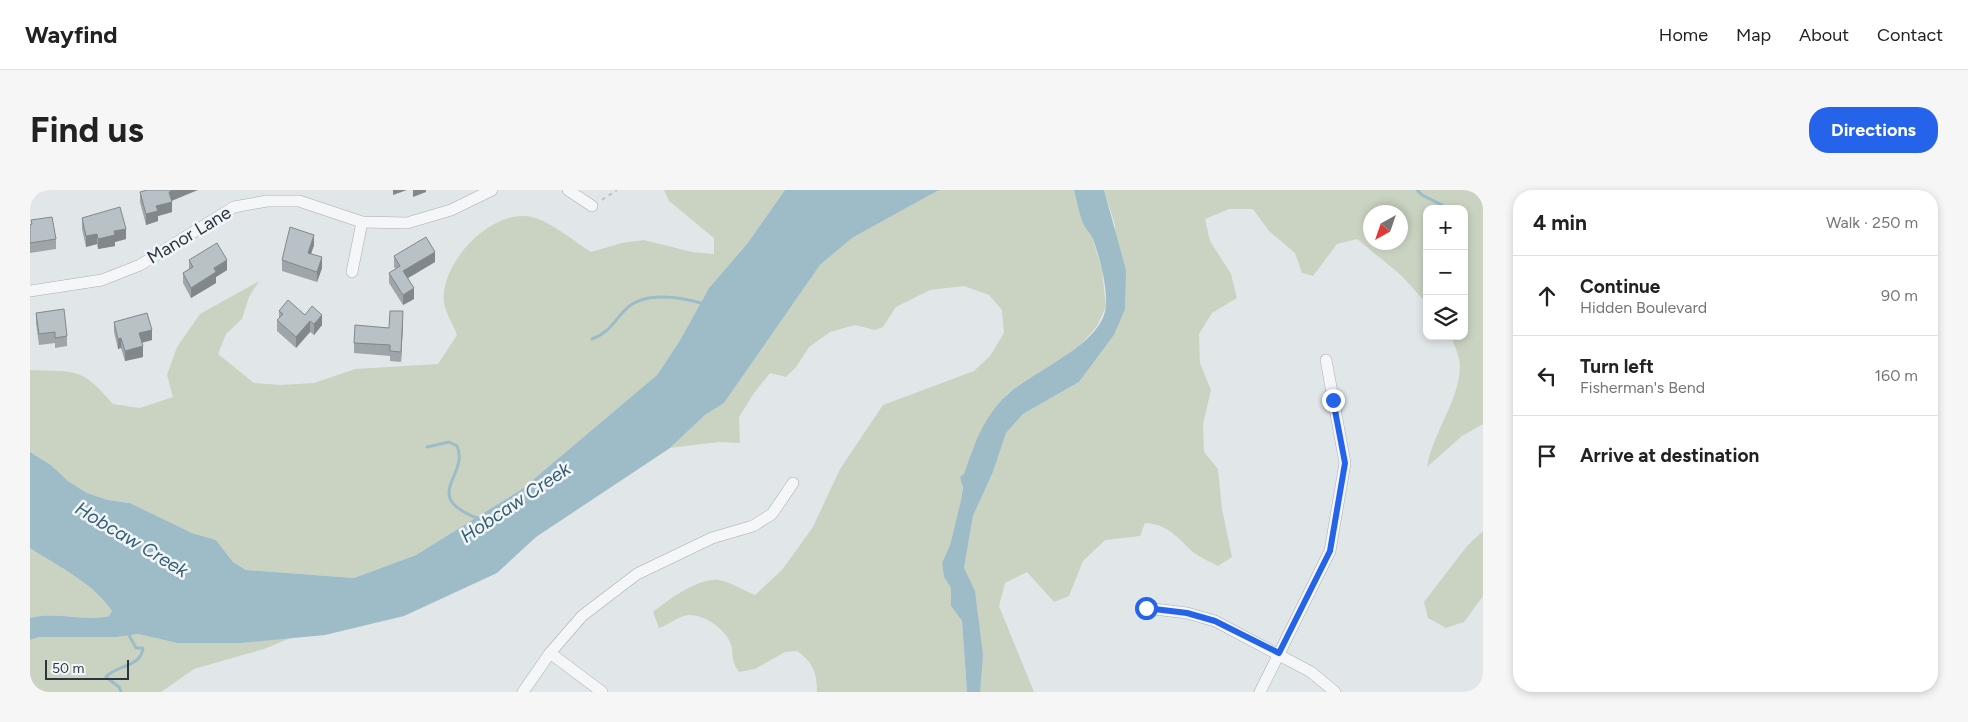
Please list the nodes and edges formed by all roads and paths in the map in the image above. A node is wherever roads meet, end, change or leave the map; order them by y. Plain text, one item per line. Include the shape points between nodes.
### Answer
1 (492, 190) edge
2 (568, 190) edge
3 (617, 190) edge
4 (592, 206) joint
5 (362, 222) junction
6 (352, 272) dead end
7 (30, 291) edge
8 (1326, 360) dead end
9 (793, 483) dead end
10 (1146, 608) dead end
11 (550, 653) junction
12 (1279, 653) junction
13 (523, 692) edge
14 (602, 692) edge
15 (1260, 692) edge
16 (1336, 692) edge

1 - 5 street, Manor Lane via 451,210 407,223
2 - 4 street
3 - 4 path
5 - 6 street
5 - 7 street, Manor Lane via 299,201 266,201 234,207 140,264 102,280
8 - 12 street via 1345,463 1330,551
9 - 11 street via 772,514 753,526 712,538 637,574 582,616
10 - 12 street via 1187,613 1215,621
11 - 13 street
11 - 14 street
12 - 15 street
12 - 16 street via 1312,672

